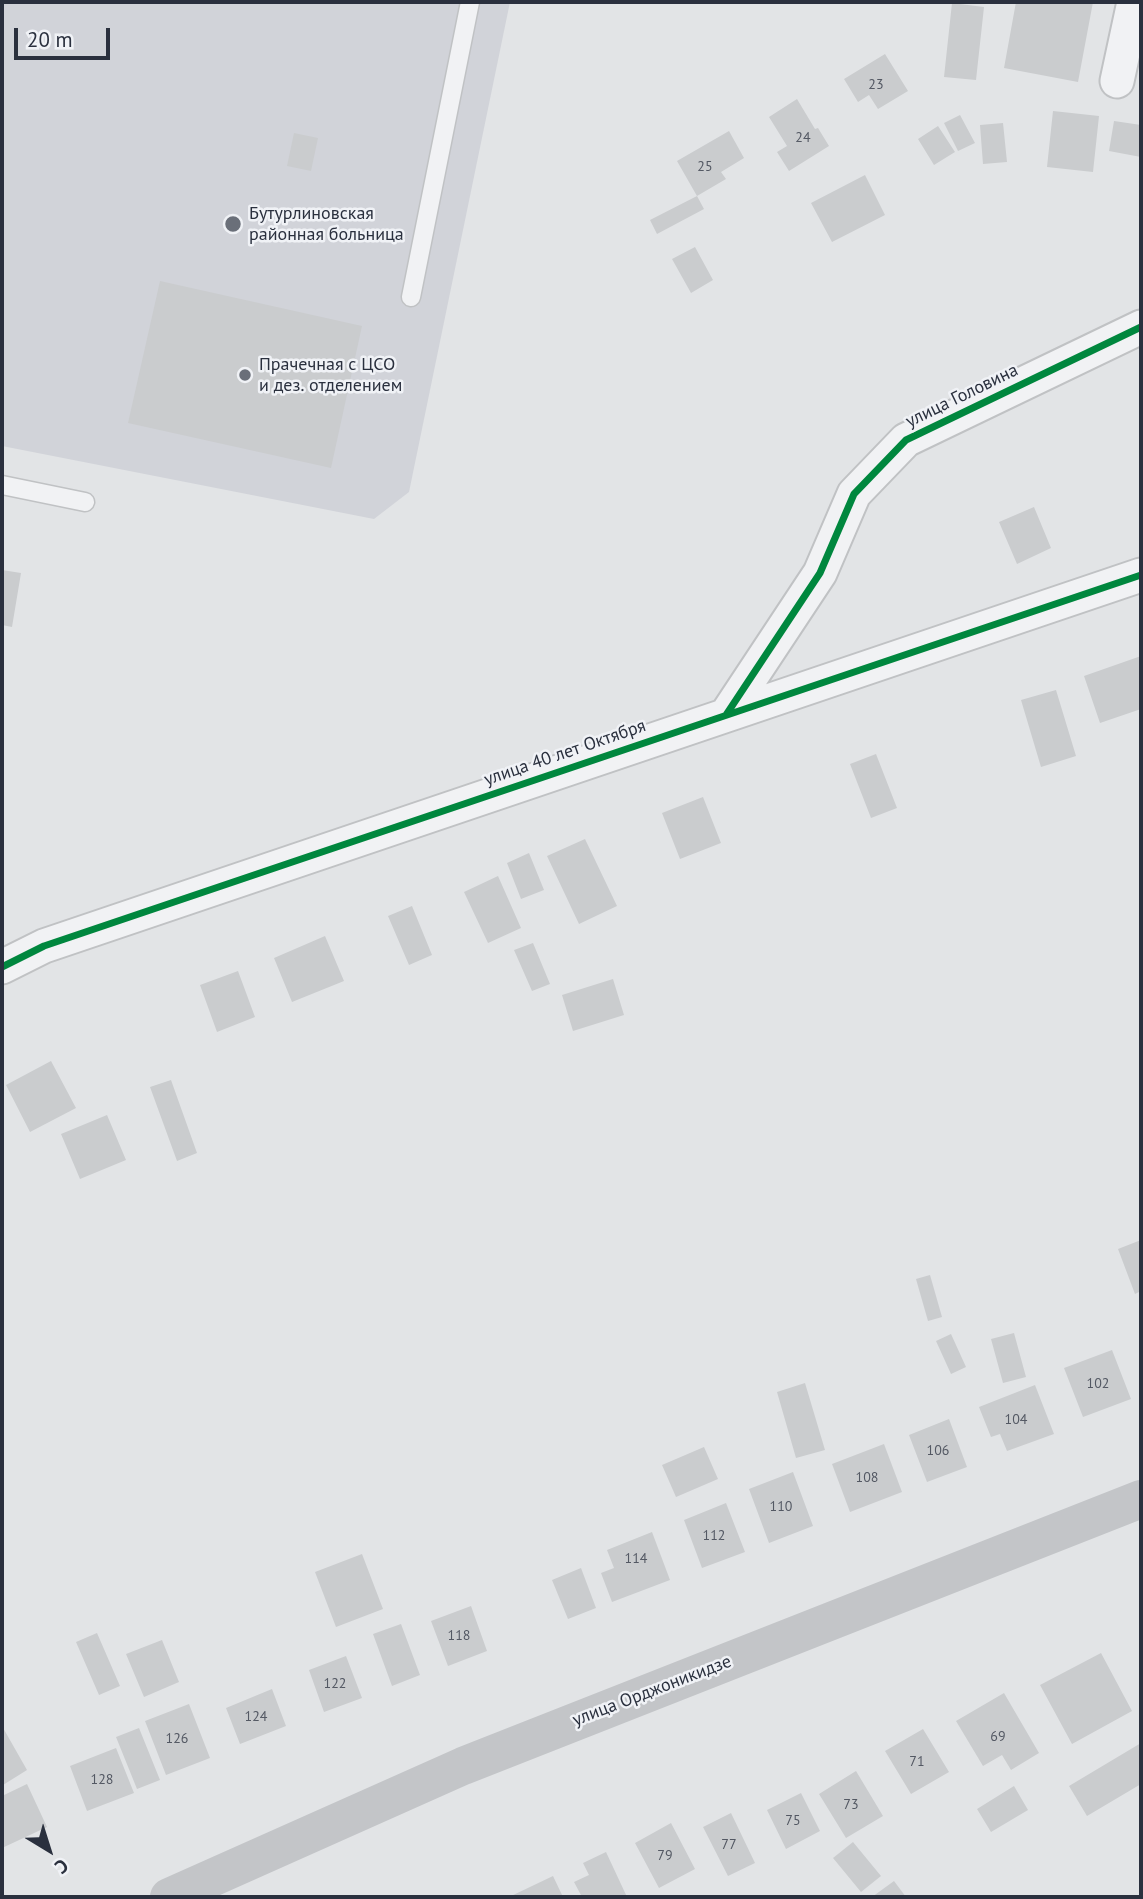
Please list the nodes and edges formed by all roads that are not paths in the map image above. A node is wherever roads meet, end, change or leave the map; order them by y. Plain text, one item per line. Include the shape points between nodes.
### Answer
1 (471, 2) edge
2 (1134, 2) edge
3 (1117, 81) dead end
4 (411, 297) dead end
5 (1141, 327) edge
6 (2, 485) edge
7 (85, 502) dead end
8 (1141, 575) edge
9 (726, 715) junction
10 (2, 967) edge
11 (1141, 1499) edge
12 (169, 1897) edge

1 - 4 lane
2 - 3 street
5 - 9 street, улица Головина via 906,440 854,494 820,573
6 - 7 lane
8 - 9 street, улица 40 лет Октября
9 - 10 street, улица 40 лет Октября via 44,946
11 - 12 main road, улица Орджоникидзе via 463,1766

